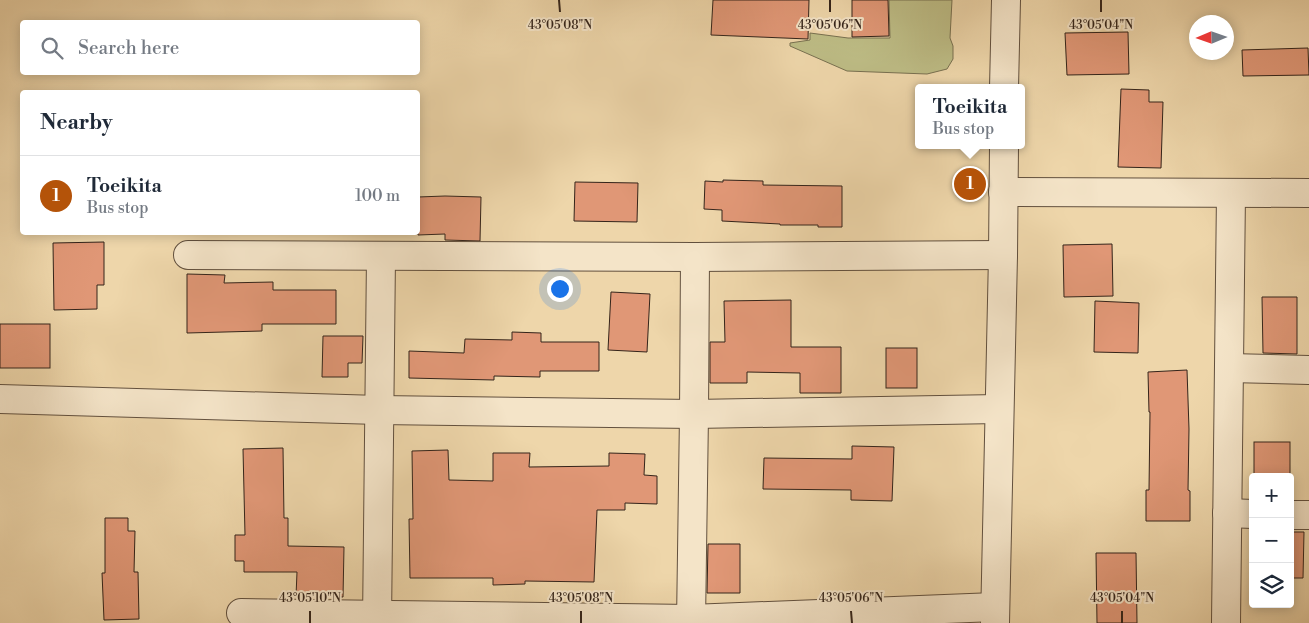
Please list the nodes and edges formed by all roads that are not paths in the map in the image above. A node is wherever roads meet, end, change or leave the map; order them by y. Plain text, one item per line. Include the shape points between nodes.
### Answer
1 (1006, 0) edge
2 (1004, 84) edge
3 (1004, 149) edge
4 (1003, 192) junction
5 (1232, 193) junction
6 (1309, 193) edge
7 (188, 255) dead end
8 (1003, 255) junction
9 (381, 256) junction
10 (695, 257) junction
11 (1229, 368) junction
12 (1309, 370) edge
13 (0, 399) edge
14 (999, 409) junction
15 (379, 410) junction
16 (694, 414) junction
17 (1240, 514) edge
18 (1294, 515) edge
19 (1309, 516) edge
20 (241, 613) dead end
21 (995, 615) edge
22 (377, 619) edge
23 (691, 621) edge
24 (1226, 623) edge

1 - 2 street
3 - 4 street
4 - 5 street
4 - 8 street
5 - 6 street
5 - 11 street
7 - 9 street
8 - 10 street
8 - 14 street
9 - 10 street
9 - 15 street
10 - 16 street
11 - 12 street
11 - 17 street
13 - 15 street
14 - 16 street
14 - 21 street
15 - 16 street
15 - 22 street
16 - 23 street
17 - 24 street
18 - 19 street
20 - 22 street
21 - 23 street
22 - 23 street

